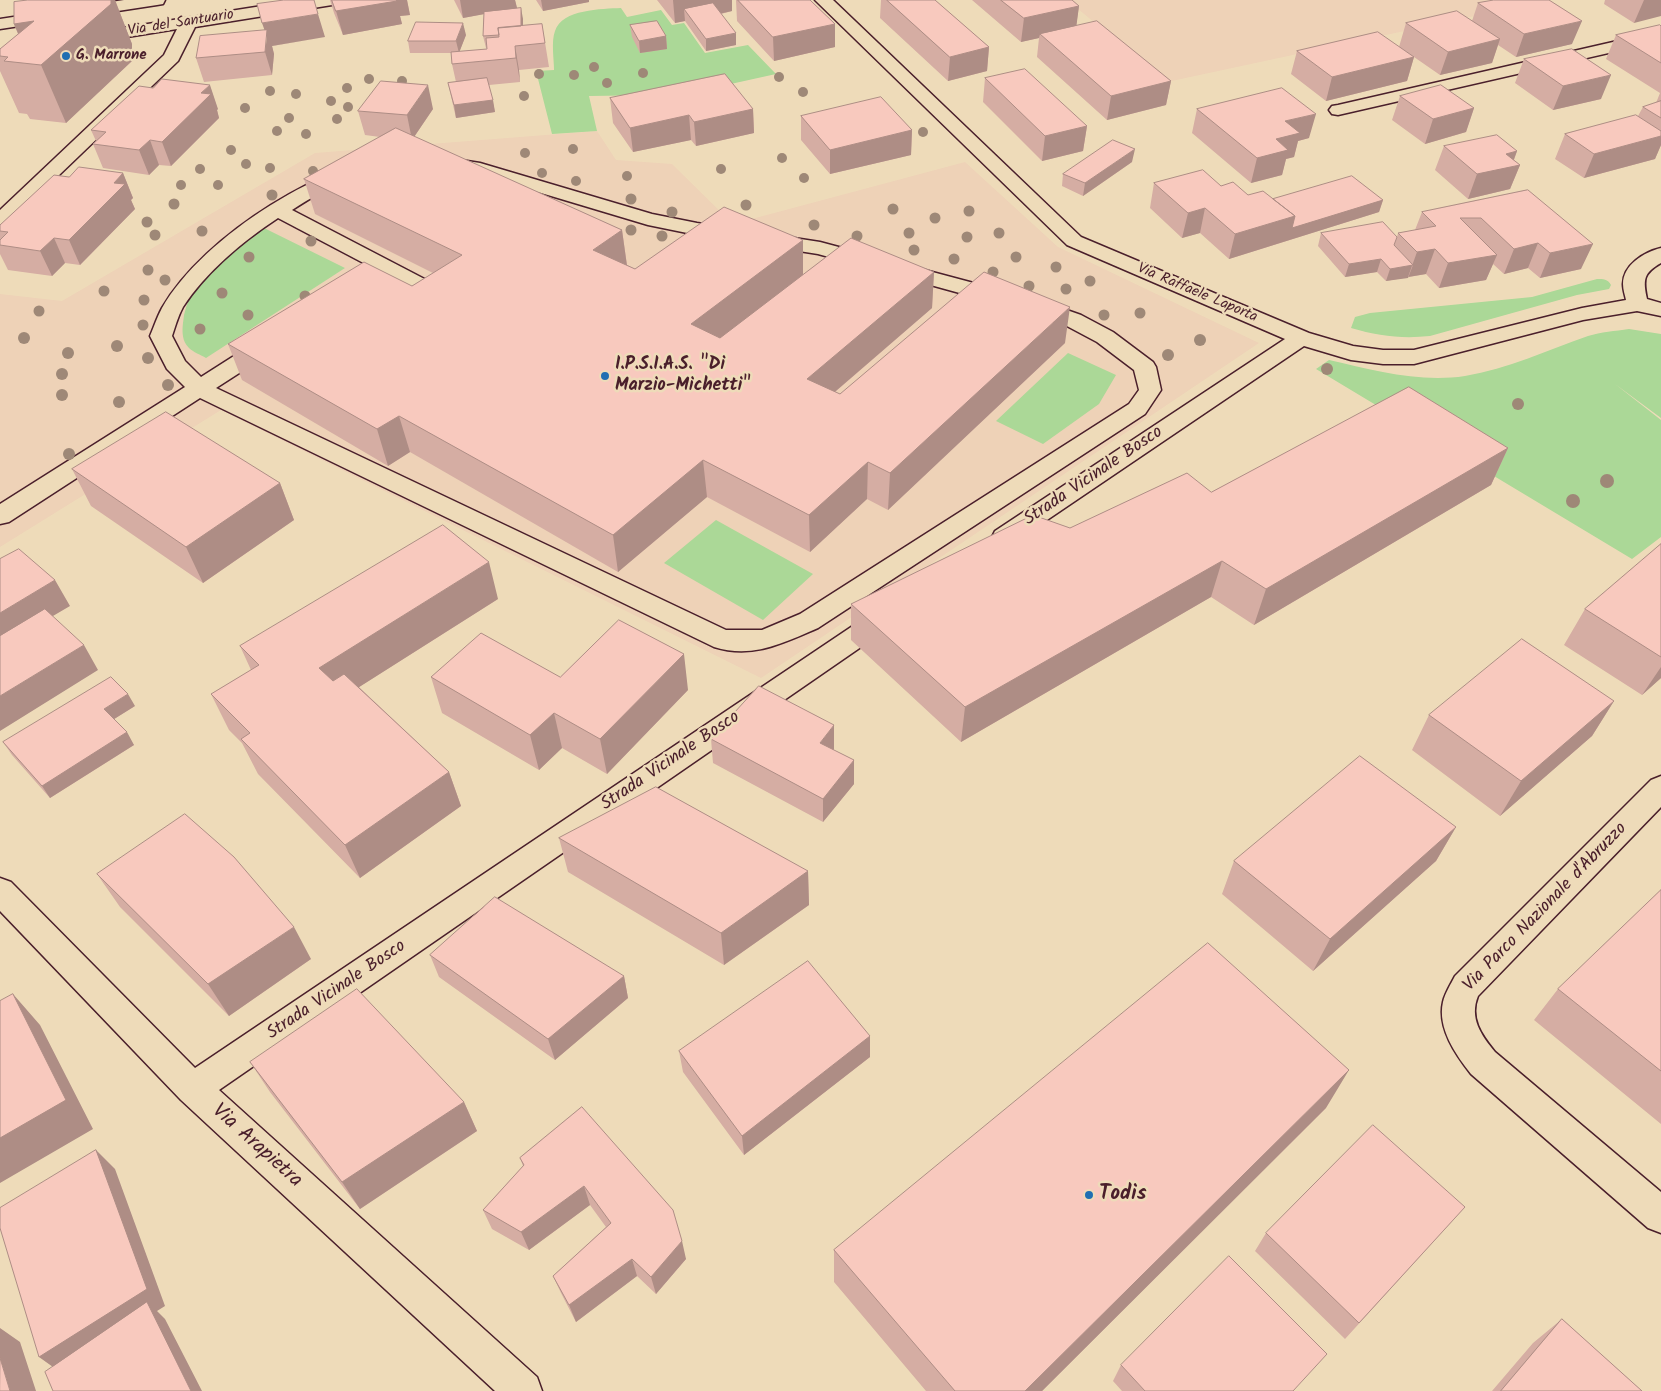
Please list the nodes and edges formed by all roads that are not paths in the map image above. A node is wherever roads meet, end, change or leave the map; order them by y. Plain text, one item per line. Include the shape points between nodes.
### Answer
1 (157, 0) edge
2 (332, 0) edge
3 (823, 0) edge
4 (189, 22) junction
5 (0, 24) edge
6 (1661, 36) edge
7 (74, 41) edge
8 (1338, 110) dead end
9 (277, 210) junction
10 (0, 220) edge
11 (1661, 254) edge
12 (388, 268) junction
13 (429, 289) edge
14 (331, 304) edge
15 (1637, 305) junction
16 (1661, 310) edge
17 (281, 336) edge
18 (1301, 338) junction
19 (199, 388) junction
20 (0, 516) edge
21 (980, 553) edge
22 (899, 607) edge
23 (1661, 788) edge
24 (0, 891) edge
25 (193, 1089) junction
26 (1661, 1215) edge
27 (523, 1391) edge

1 - 5 street
2 - 4 street, Via del Santuario
3 - 18 street, Via Raffaele Laporta via 1074,241
4 - 7 street, Via del Santuario
4 - 10 street via 172,57
6 - 8 street
9 - 12 street
9 - 19 street via 199,273 173,306 160,336 175,364
9 - 19 street via 378,162 410,158 473,167 648,219 820,248 1033,306 1073,320 1105,337 1145,367 1150,390 1136,409 810,621 764,640 723,640
11 - 15 street via 1640,266 1633,283
12 - 13 street
12 - 14 street
15 - 16 street, Via Raffaele Laporta
15 - 18 street, Via Raffaele Laporta via 1582,314 1414,357 1383,358 1351,353
17 - 19 street
18 - 21 street, Strada Vicinale Bosco
19 - 20 street
22 - 25 street, Strada Vicinale Bosco
23 - 26 street, Via Parco Nazionale d'Abruzzo via 1466,986 1458,1004 1460,1022 1469,1045 1483,1063
24 - 25 street, Via Arapietra
25 - 27 street, Via Arapietra

